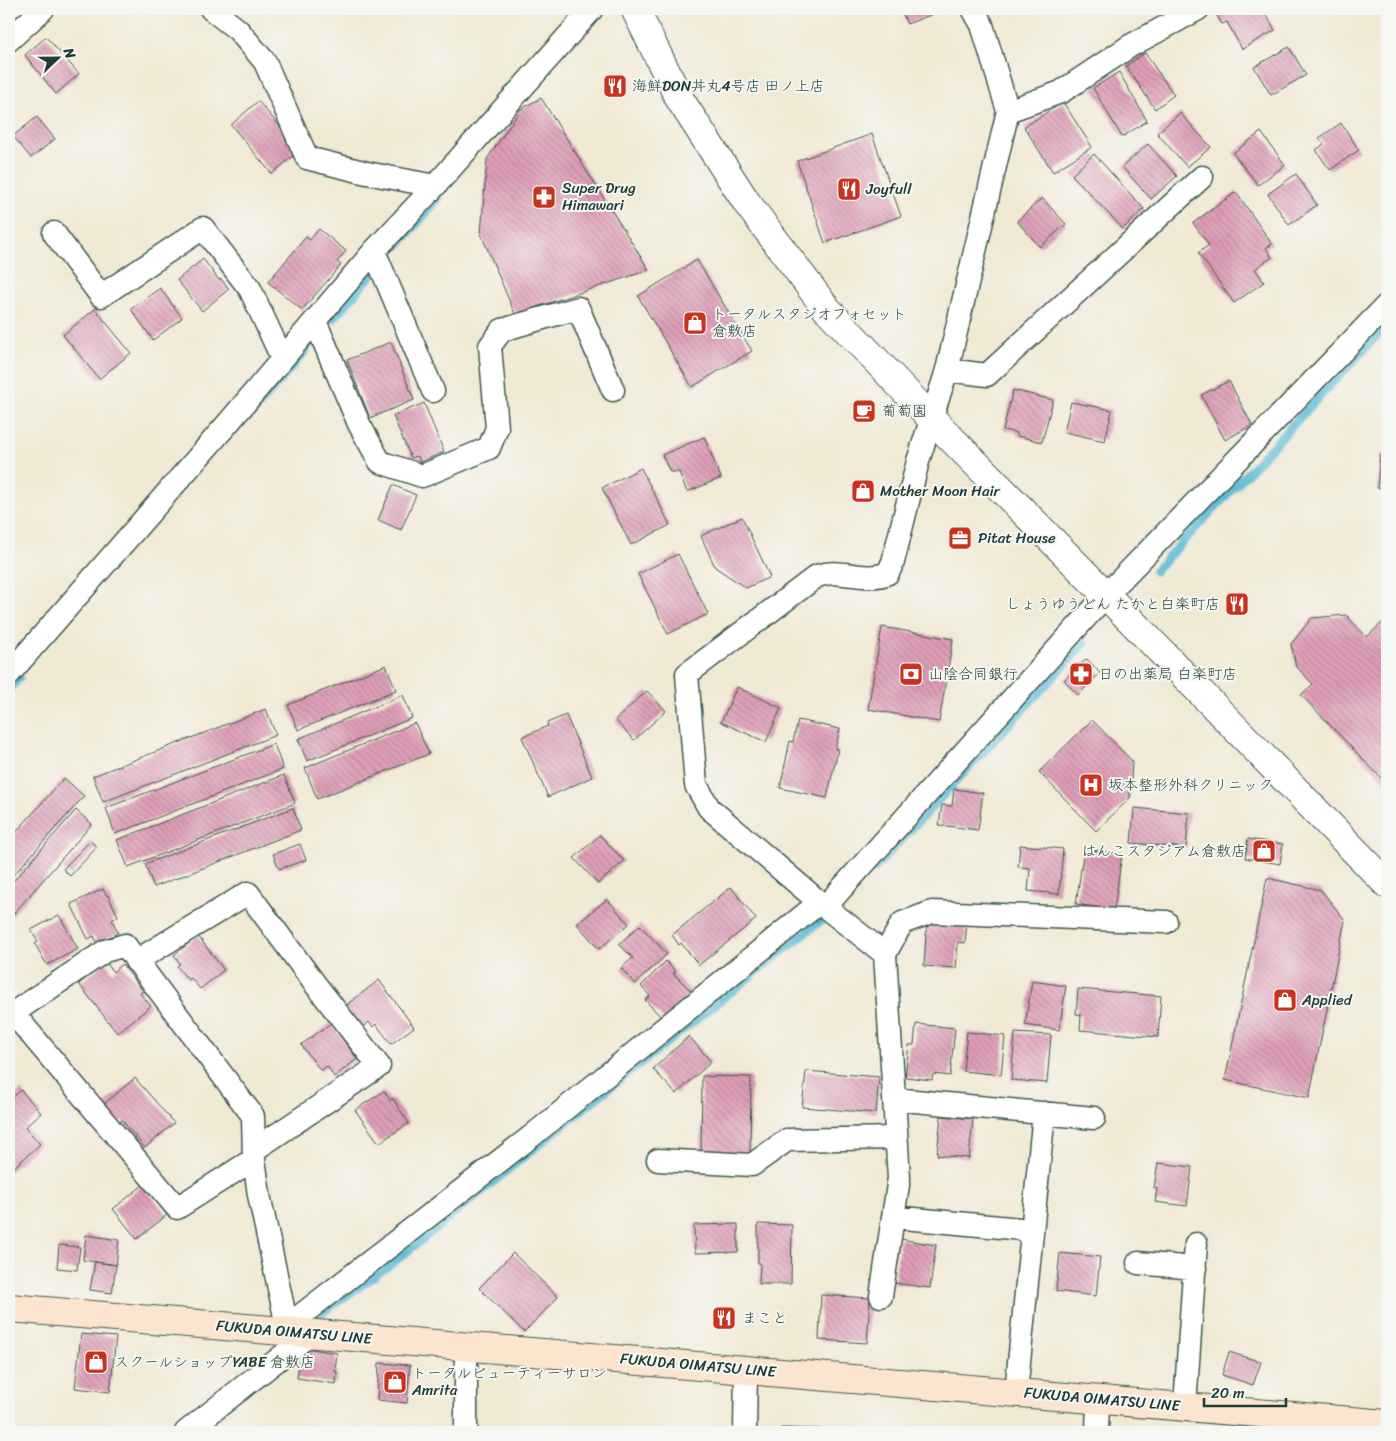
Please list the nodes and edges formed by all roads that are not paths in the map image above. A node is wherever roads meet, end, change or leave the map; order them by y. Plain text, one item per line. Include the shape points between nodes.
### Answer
1 (43, 9) edge
2 (211, 9) edge
3 (592, 9) edge
4 (635, 9) edge
5 (973, 9) edge
6 (1198, 9) edge
7 (9, 40) edge
8 (1008, 111) junction
9 (1202, 177) dead end
10 (435, 186) junction
11 (54, 233) dead end
12 (374, 251) junction
13 (1387, 305) edge
14 (315, 321) junction
15 (282, 358) junction
16 (946, 370) junction
17 (612, 390) dead end
18 (434, 391) dead end
19 (931, 418) junction
20 (1106, 595) junction
21 (9, 674) edge
22 (1387, 884) edge
23 (827, 909) junction
24 (1166, 922) dead end
25 (885, 954) junction
26 (136, 961) junction
27 (894, 1099) junction
28 (1044, 1113) junction
29 (1094, 1118) dead end
30 (896, 1138) junction
31 (254, 1154) junction
32 (658, 1160) dead end
33 (893, 1217) junction
34 (1032, 1230) junction
35 (1196, 1244) dead end
36 (1138, 1263) dead end
37 (1195, 1268) junction
38 (882, 1296) dead end
39 (9, 1308) edge
40 (293, 1331) junction
41 (466, 1346) junction
42 (746, 1369) junction
43 (1016, 1392) junction
44 (1098, 1399) junction
45 (1184, 1406) junction
46 (1387, 1424) edge
47 (186, 1432) edge
48 (466, 1432) edge
49 (745, 1432) edge
50 (1097, 1432) edge

1 - 7 street
2 - 10 street via 238,30 265,62 307,158
3 - 10 street
4 - 19 street via 679,98 747,203 826,308
5 - 8 street via 982,25
6 - 8 street via 1130,46 1061,92
8 - 16 street
9 - 16 street via 987,375
10 - 12 street
11 - 15 street via 101,296 203,228 250,289
12 - 14 street
12 - 18 street
13 - 20 street
14 - 15 street
14 - 17 street via 359,424 380,462 422,476 489,448 497,428 490,346 502,330 578,308
15 - 21 street
16 - 19 street
19 - 20 street
19 - 23 street via 888,573 878,577 826,572 817,576 686,674 696,785 710,808
20 - 22 street
20 - 23 street
23 - 25 street
23 - 40 street via 533,1135
24 - 25 street via 932,912 902,923
25 - 27 street
26 - 31 street via 253,1116
26 - 31 street via 125,945 105,951 13,1013 177,1208
26 - 31 street via 248,893 379,1066
27 - 28 street
27 - 30 street
28 - 29 street
28 - 34 street
30 - 32 street via 788,1140 752,1165
30 - 33 street via 899,1178
31 - 40 street via 259,1195
33 - 34 street
33 - 38 street
34 - 43 street
35 - 37 street
36 - 37 street
37 - 45 street
39 - 40 main road, FUKUDA OIMATSU LINE
40 - 41 main road, FUKUDA OIMATSU LINE
40 - 47 street
41 - 42 main road, FUKUDA OIMATSU LINE
41 - 48 street
42 - 43 main road, FUKUDA OIMATSU LINE
42 - 49 street
43 - 44 main road, FUKUDA OIMATSU LINE
44 - 45 main road, FUKUDA OIMATSU LINE
44 - 50 street
45 - 46 main road, FUKUDA OIMATSU LINE

